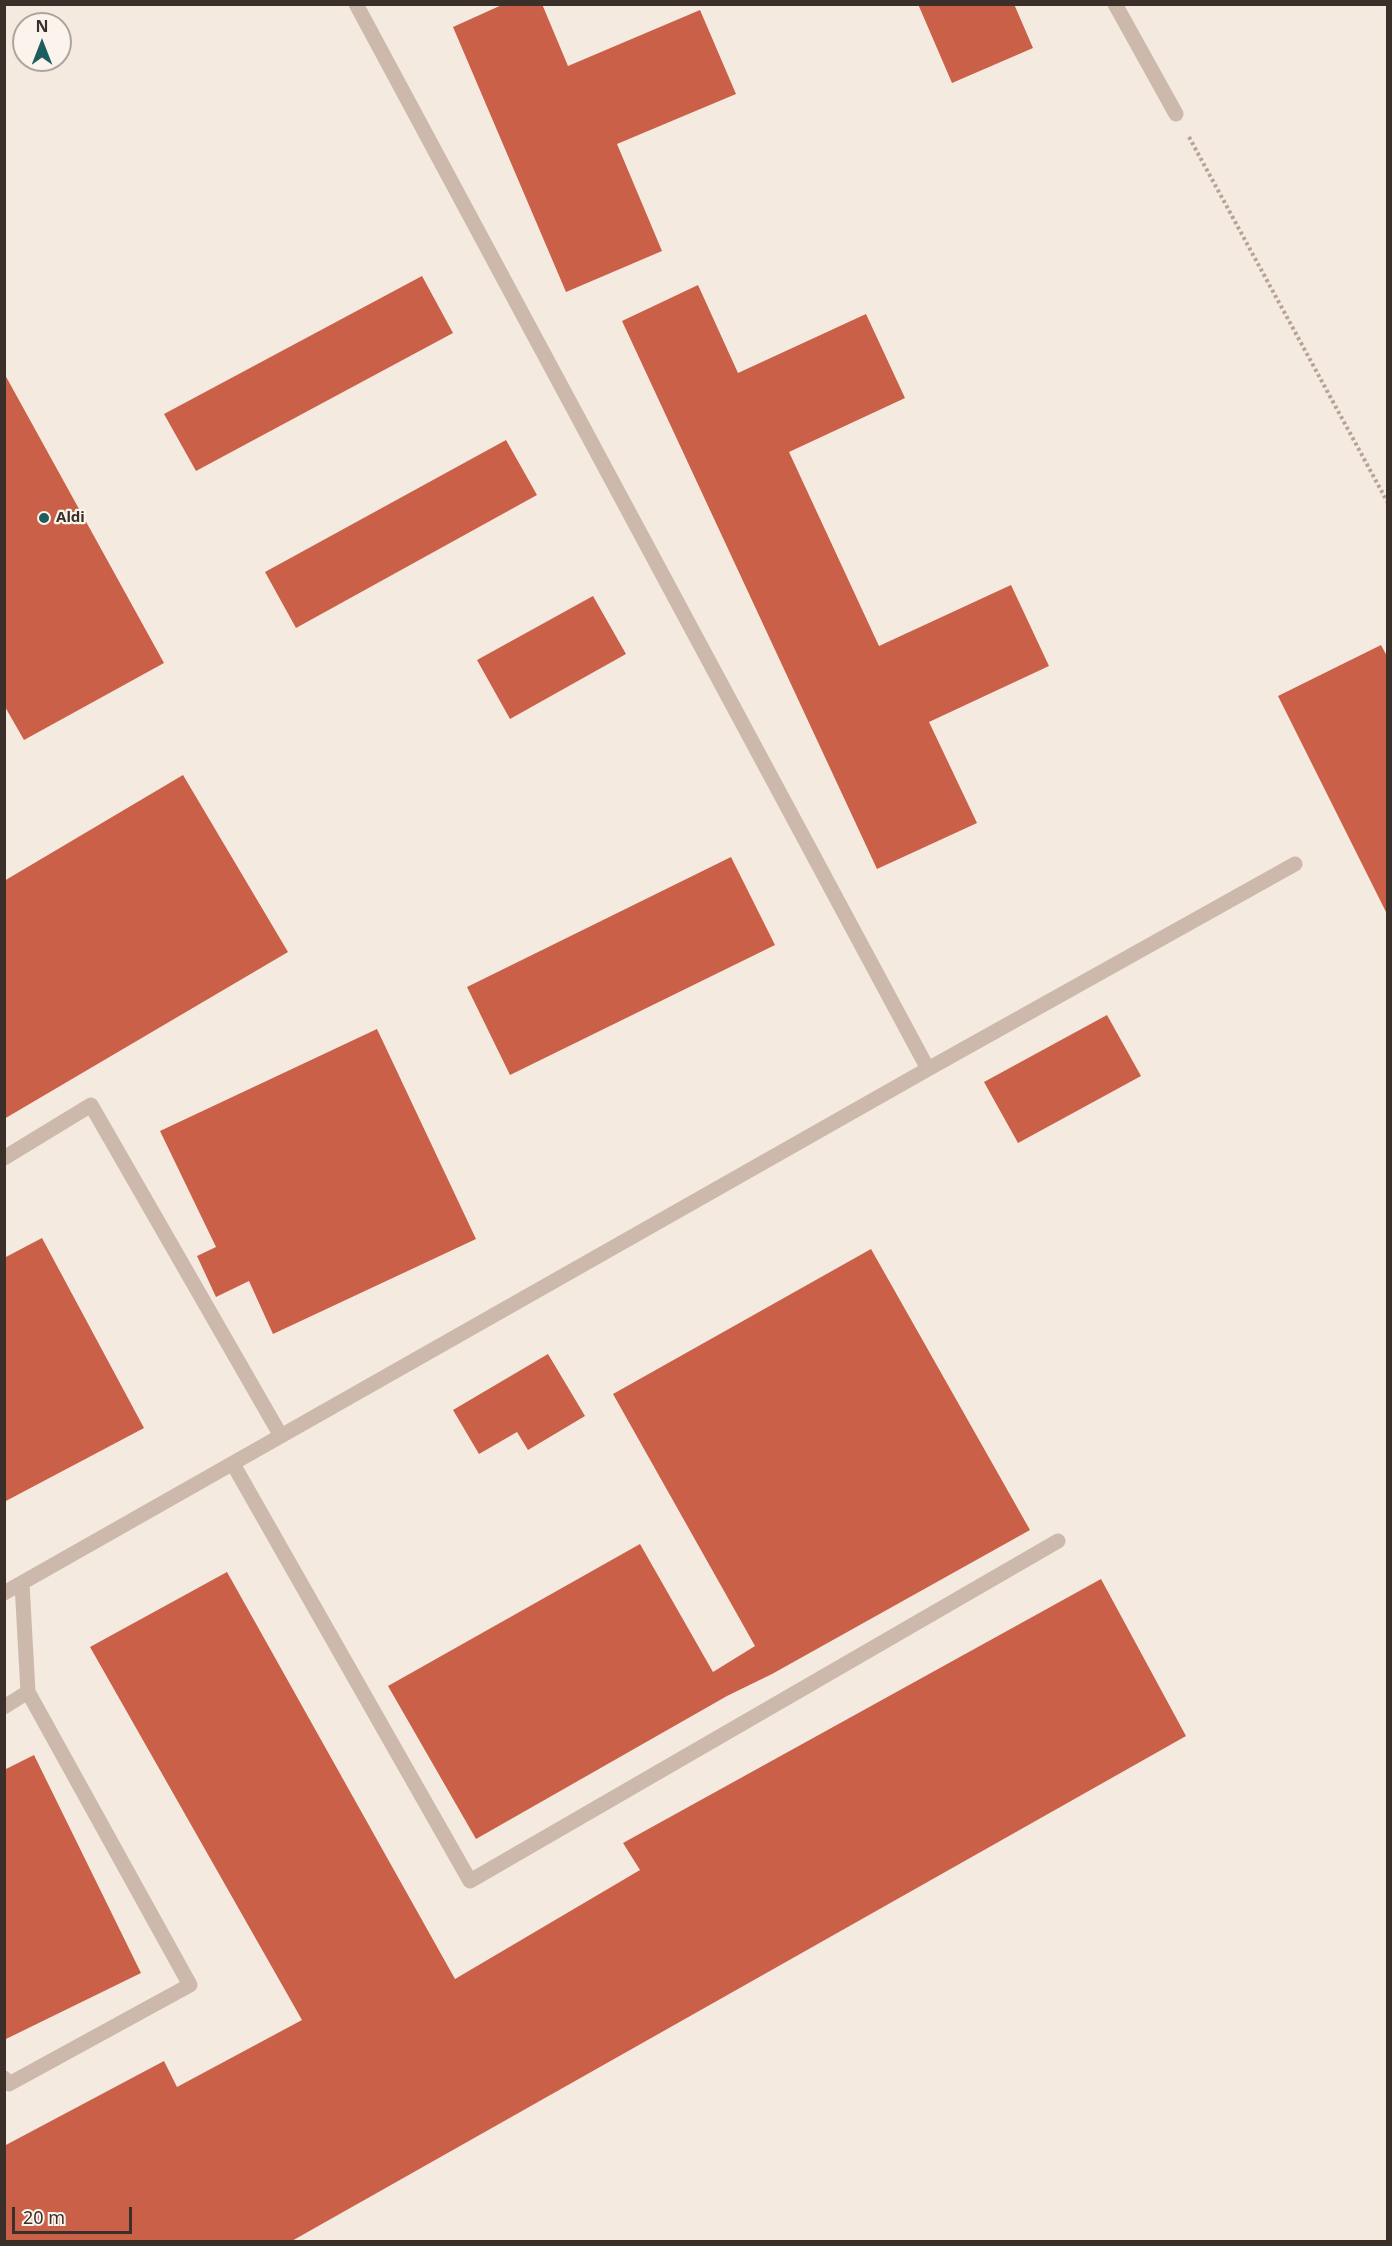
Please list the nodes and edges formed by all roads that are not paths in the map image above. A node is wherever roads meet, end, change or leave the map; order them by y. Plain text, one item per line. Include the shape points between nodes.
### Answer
1 (356, 4) edge
2 (1115, 4) edge
3 (1176, 114) road end
4 (1295, 864) dead end
5 (928, 1069) junction
6 (4, 1158) edge
7 (281, 1436) junction
8 (233, 1464) junction
9 (1058, 1541) dead end
10 (22, 1584) junction
11 (4, 1593) edge
12 (28, 1692) junction
13 (4, 1707) edge
14 (4, 2078) edge

1 - 5 street
2 - 3 street
4 - 5 street
5 - 7 street
6 - 7 street via 91,1105
7 - 8 street
8 - 9 street via 470,1881
8 - 10 street
10 - 11 street
10 - 12 street
12 - 13 street
12 - 14 street via 190,1985 9,2084

